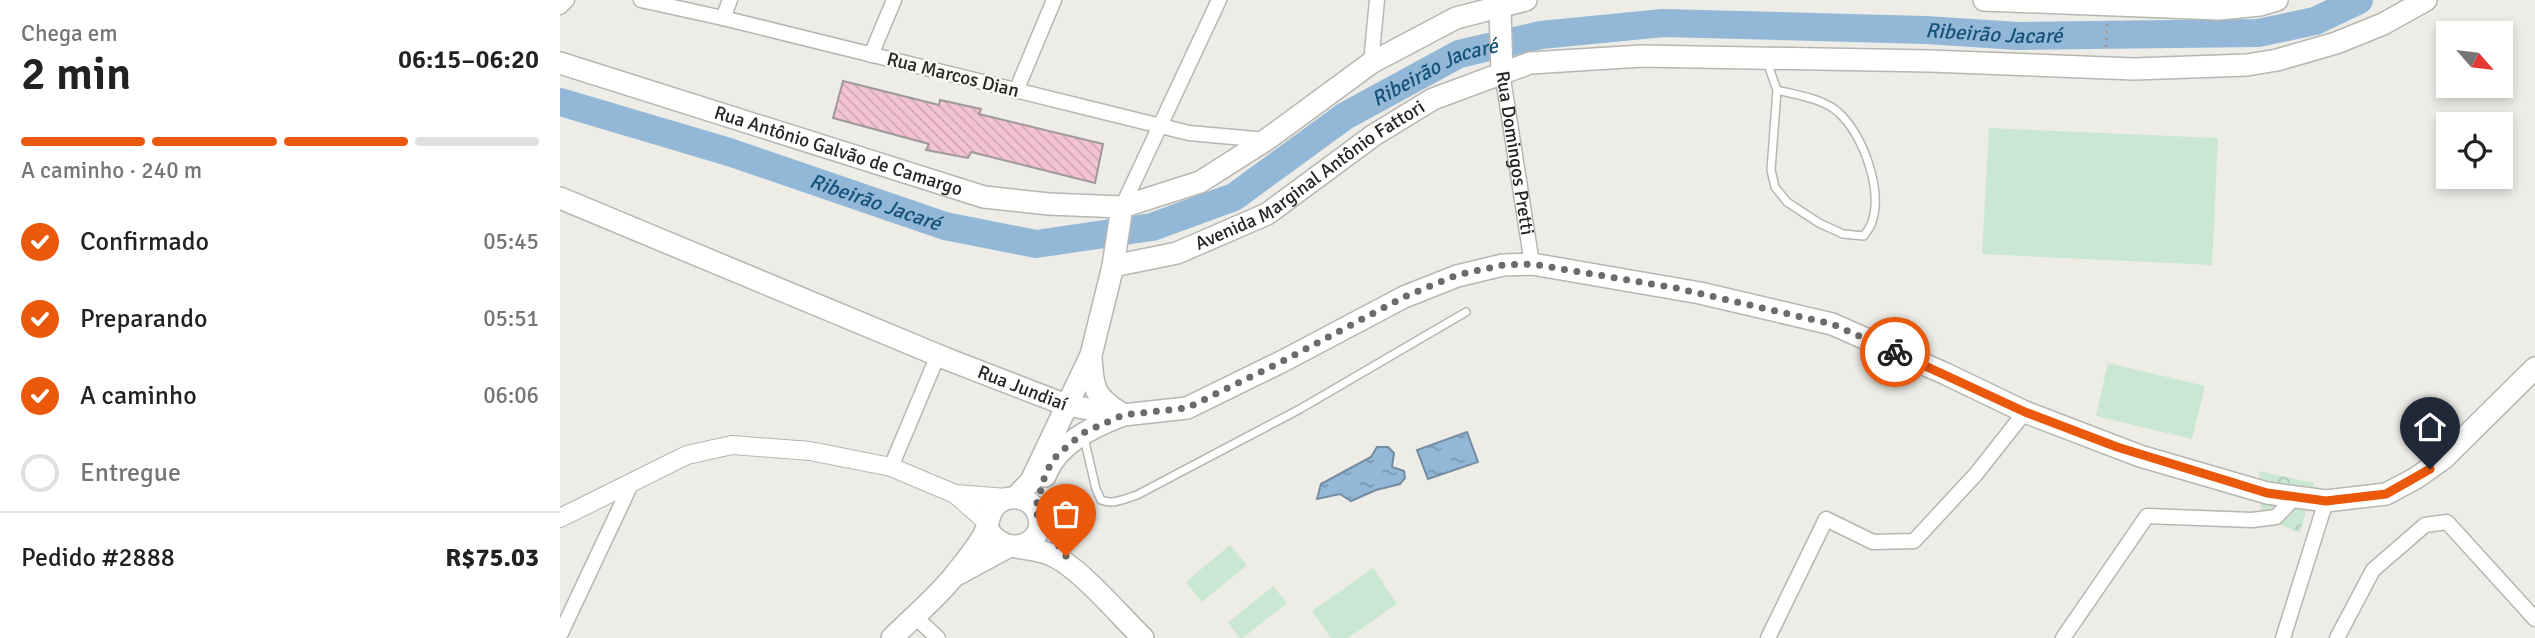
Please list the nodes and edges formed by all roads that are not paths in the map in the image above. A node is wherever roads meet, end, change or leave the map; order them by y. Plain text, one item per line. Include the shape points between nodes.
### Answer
1 (567, 0) edge
2 (641, 0) edge
3 (730, 0) edge
4 (894, 0) edge
5 (1054, 0) edge
6 (1219, 0) edge
7 (1377, 0) edge
8 (1526, 0) edge
9 (1984, 0) edge
10 (1992, 0) edge
11 (2277, 0) edge
12 (2426, 0) edge
13 (560, 7) edge
14 (1501, 7) edge
15 (723, 18) junction
16 (871, 55) junction
17 (1766, 58) junction
18 (560, 63) edge
19 (1371, 63) junction
20 (1502, 68) junction
21 (1777, 90) junction
22 (1016, 91) junction
23 (1162, 125) junction
24 (1266, 140) junction
25 (560, 198) edge
26 (1122, 214) junction
27 (1114, 260) junction
28 (1532, 264) junction
29 (1466, 312) dead end
30 (938, 355) junction
31 (1091, 355) junction
32 (2535, 369) edge
33 (1066, 405) junction
34 (2025, 412) junction
35 (1123, 415) junction
36 (1083, 433) junction
37 (891, 467) junction
38 (633, 480) junction
39 (955, 494) junction
40 (2295, 497) junction
41 (1012, 498) junction
42 (2326, 501) junction
43 (1037, 514) junction
44 (560, 518) edge
45 (987, 525) junction
46 (1012, 547) junction
47 (1079, 574) junction
48 (956, 575) junction
49 (914, 616) junction
50 (2535, 619) edge
51 (560, 635) edge
52 (892, 638) edge
53 (938, 638) edge
54 (1143, 638) edge
55 (1768, 638) edge
56 (2063, 638) edge
57 (2283, 638) edge
58 (2336, 638) edge

1 - 13 street
2 - 15 street, Rua Marcos Dian
3 - 15 street
4 - 16 street
5 - 22 street
6 - 23 street
7 - 19 street
8 - 14 main road
9 - 10 main road
10 - 11 main road via 2219,9
12 - 17 main road, Avenida Marginal Antônio Fattori via 2336,43 2246,65 2134,69
14 - 19 main road via 1456,18
14 - 20 main road, Rua Domingos Pretti
15 - 16 street, Rua Marcos Dian
16 - 22 street, Rua Marcos Dian
17 - 20 main road, Avenida Marginal Antônio Fattori via 1642,56
17 - 21 lane
18 - 26 main road, Rua Antônio Galvão de Camargo via 984,197
19 - 24 main road
20 - 27 main road, Avenida Marginal Antônio Fattori via 1433,99 1374,135 1267,214 1177,253
20 - 28 street, Rua Domingos Pretti
21 - 21 lane via 1771,170 1776,187 1787,202 1819,223 1843,234 1864,236 1872,223 1873,178 1854,133 1838,112 1825,104
22 - 23 street, Rua Marcos Dian
23 - 24 street, Rua Marcos Dian via 1189,133
23 - 26 street
24 - 26 main road via 1200,182
25 - 30 main road, Rua Jundiaí
26 - 27 main road
27 - 31 main road
28 - 34 main road, Rua Jundiaí via 1700,293 1832,324
28 - 35 main road, Rua Jundiaí via 1457,275 1404,297 1187,408
29 - 36 lane via 1300,409 1137,495 1110,504 1101,500 1096,489
30 - 33 main road, Rua Jundiaí
30 - 37 street
31 - 33 main road
31 - 35 main road via 1097,394
32 - 42 main road, Rua Jundiaí via 2443,459 2417,478 2386,494
33 - 35 main road, Rua Jundiaí
33 - 41 main road via 1031,481
34 - 40 main road, Rua Jundiaí via 2140,456
34 - 55 street via 1914,541 1873,542 1826,519
35 - 36 main road
36 - 43 main road via 1057,455 1046,472
37 - 38 street via 810,451 732,445 687,455
37 - 39 street
38 - 44 street
38 - 51 street
39 - 41 street
39 - 45 street
40 - 42 main road, Rua Jundiaí
40 - 56 street via 2276,517 2147,516
41 - 43 main road via 1024,499
41 - 45 main road via 994,508
42 - 57 street
43 - 46 main road via 1036,534 1024,545
43 - 47 main road
45 - 46 main road via 994,538
45 - 48 main road
46 - 47 main road via 1049,554
46 - 48 main road
47 - 54 main road
48 - 49 main road
49 - 52 main road
49 - 53 street
50 - 58 street via 2447,522 2425,525 2372,570

